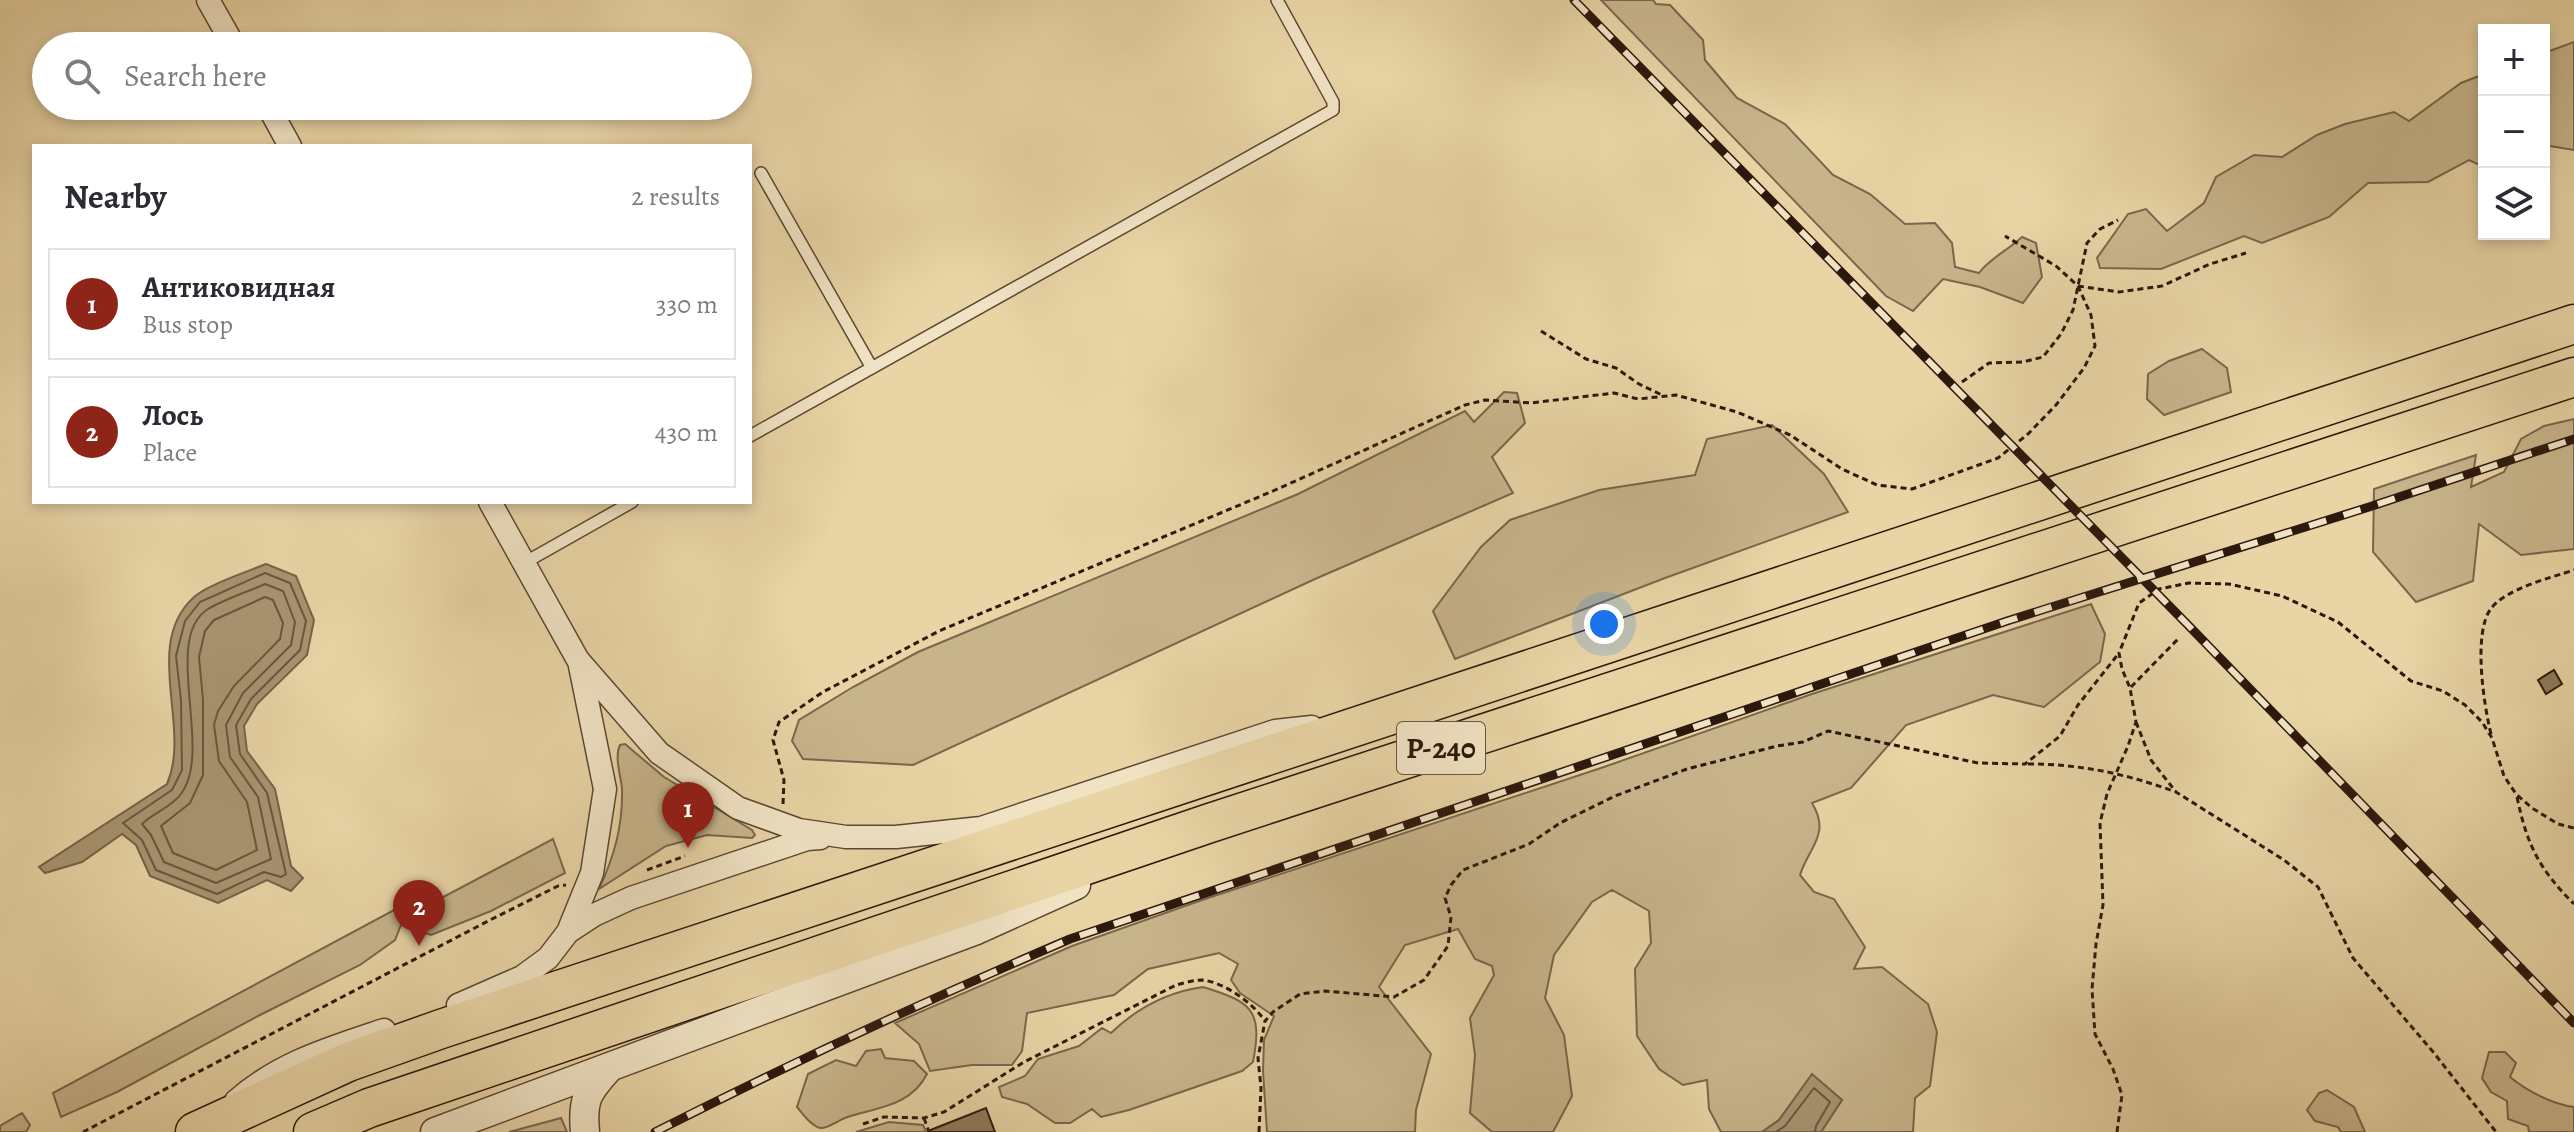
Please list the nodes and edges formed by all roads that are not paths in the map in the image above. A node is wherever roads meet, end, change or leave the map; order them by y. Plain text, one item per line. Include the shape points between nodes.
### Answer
1 (208, 0) edge
2 (1277, 0) edge
3 (226, 32) edge
4 (276, 120) edge
5 (289, 144) edge
6 (761, 173) dead end
7 (2574, 324) edge
8 (872, 368) junction
9 (2574, 377) edge
10 (752, 435) edge
11 (491, 504) edge
12 (628, 504) edge
13 (524, 563) junction
14 (578, 660) junction
15 (1365, 722) junction
16 (1210, 823) junction
17 (846, 837) junction
18 (568, 932) junction
19 (610, 1067) junction
20 (525, 1099) junction
21 (201, 1129) edge
22 (313, 1132) edge
23 (435, 1132) edge
24 (584, 1132) edge

1 - 3 street
2 - 8 lane via 1333,110
4 - 5 street
6 - 8 lane
7 - 15 highway, Р-240
8 - 10 lane
9 - 16 highway, Р-240
11 - 13 street
12 - 13 lane
13 - 14 street
14 - 17 street via 659,753 738,808 799,830
14 - 18 street via 605,789 592,873
15 - 17 street via 1275,731 981,828
15 - 21 highway, Р-240 via 441,1029 348,1062
16 - 19 street via 974,931
16 - 22 highway, Р-240 via 369,1108
17 - 18 street via 807,839 631,898
18 - 21 street via 548,958 522,977 476,999 290,1064 256,1083
19 - 20 street
19 - 24 street via 590,1089 582,1108
20 - 23 street
20 - 24 street via 551,1101 571,1113

